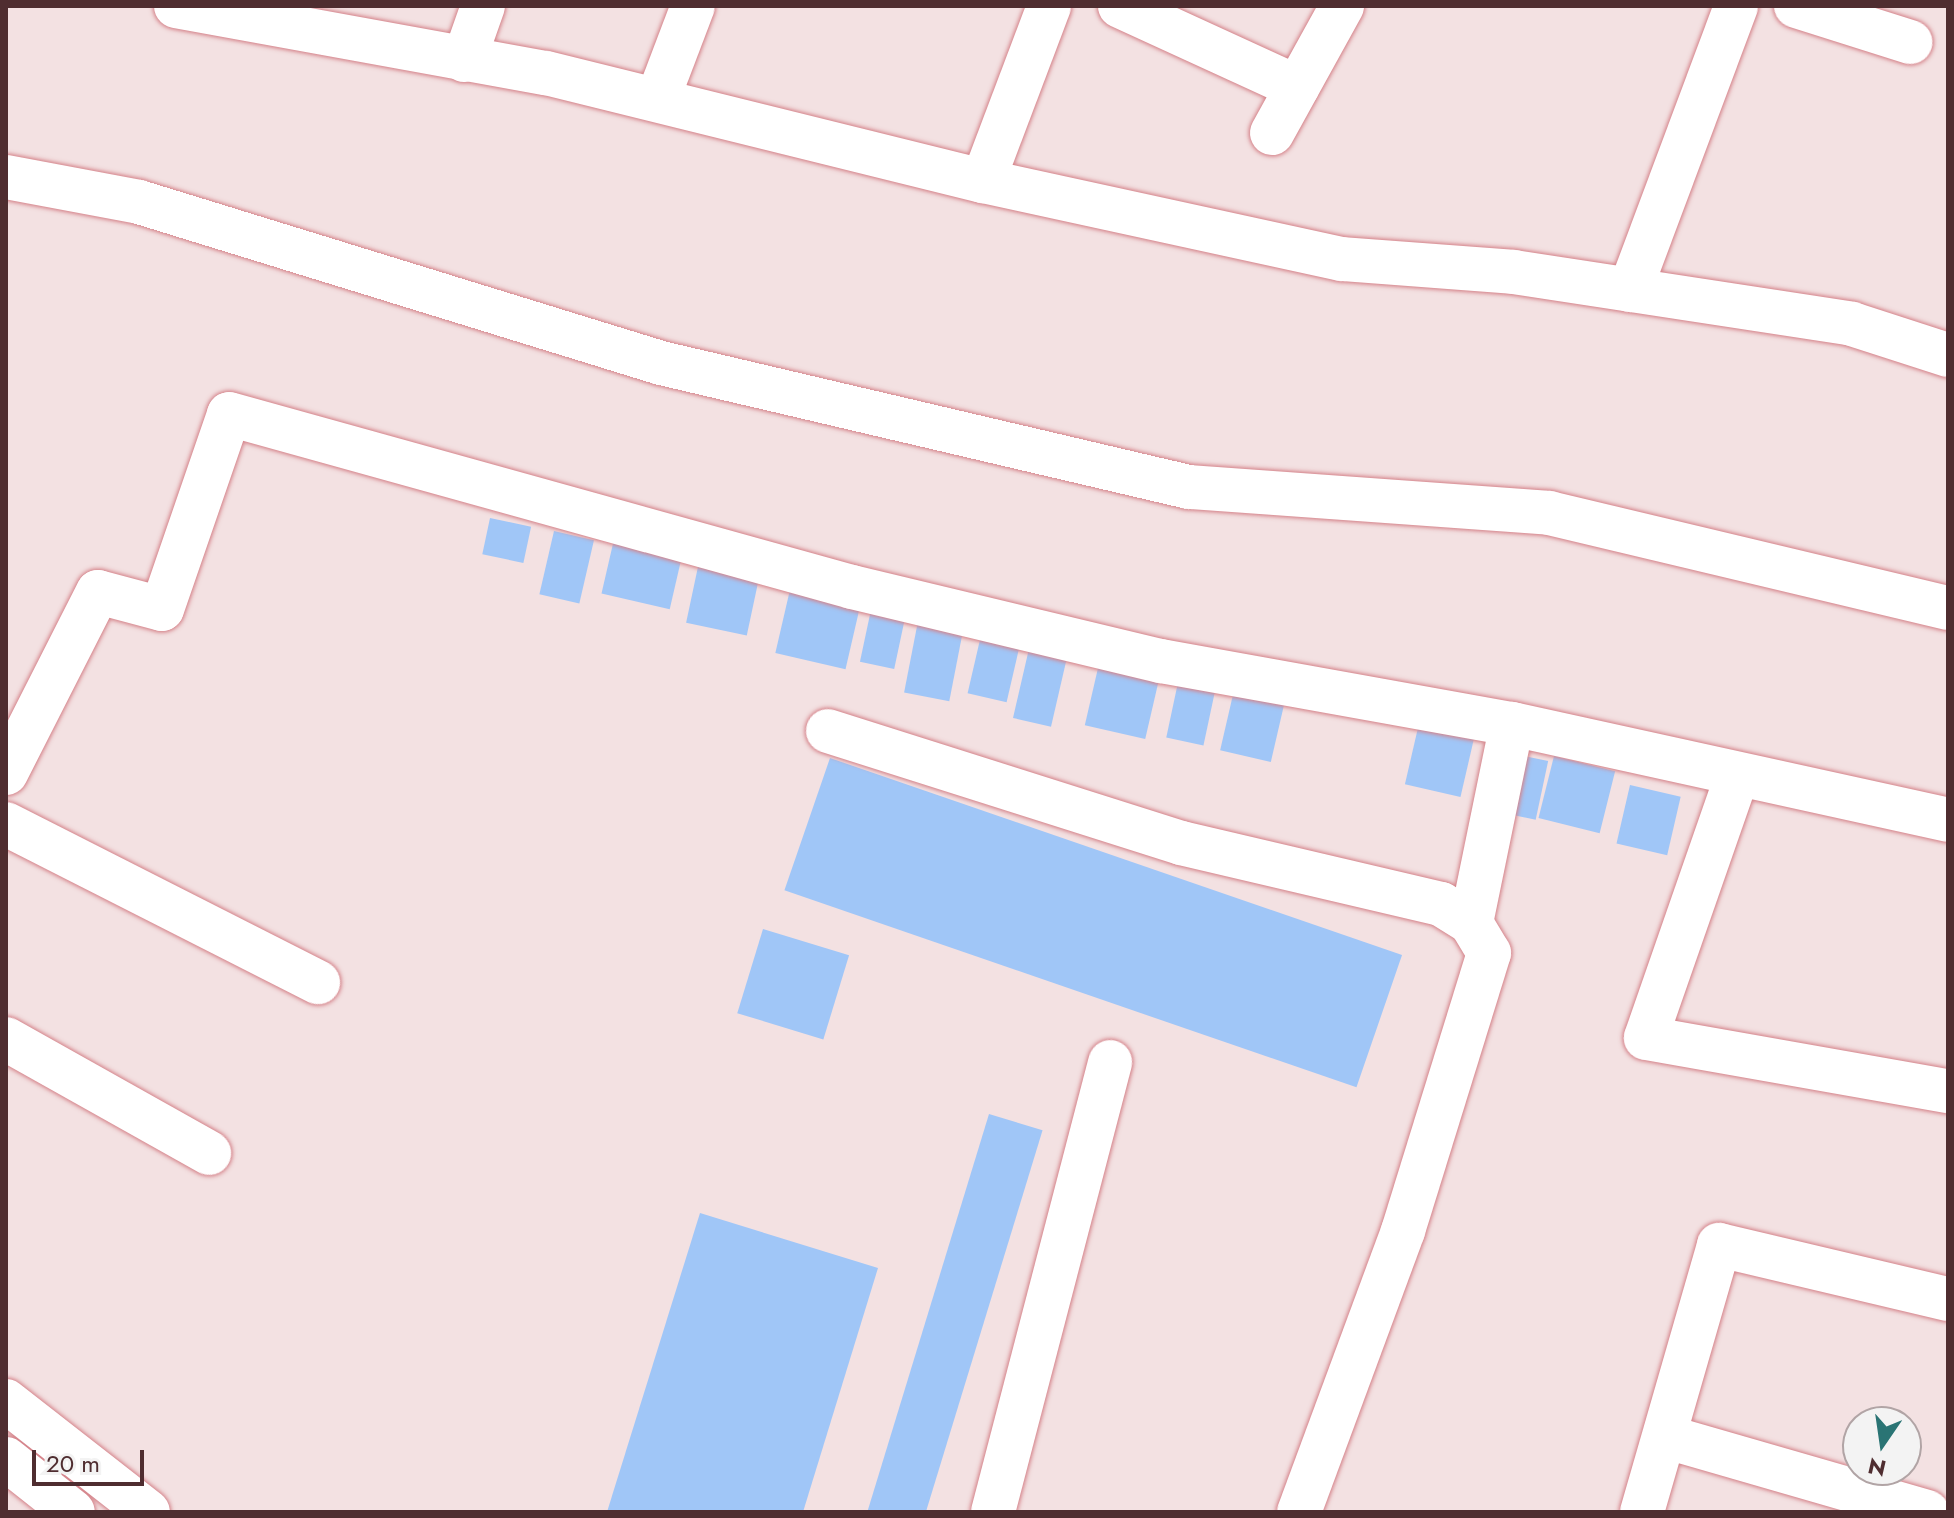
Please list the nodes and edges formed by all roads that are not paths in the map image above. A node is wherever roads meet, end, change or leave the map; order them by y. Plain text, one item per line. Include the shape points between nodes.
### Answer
1 (176, 6) edge
2 (483, 6) edge
3 (693, 6) edge
4 (1049, 6) edge
5 (1120, 6) edge
6 (1342, 6) edge
7 (1736, 6) edge
8 (1796, 6) edge
9 (1910, 42) dead end
10 (464, 60) junction
11 (1297, 87) junction
12 (658, 98) junction
13 (1272, 133) dead end
14 (6, 177) edge
15 (983, 181) junction
16 (1630, 290) junction
17 (1948, 355) edge
18 (1948, 608) edge
19 (1512, 724) junction
20 (828, 731) dead end
21 (6, 773) edge
22 (1737, 776) junction
23 (1948, 820) edge
24 (6, 824) edge
25 (1471, 923) junction
26 (318, 982) dead end
27 (6, 1039) edge
28 (1110, 1062) dead end
29 (1948, 1091) edge
30 (209, 1153) dead end
31 (1948, 1299) edge
32 (6, 1401) edge
33 (1667, 1437) junction
34 (6, 1459) edge
35 (73, 1512) edge
36 (148, 1512) edge
37 (993, 1512) edge
38 (1299, 1512) edge
39 (1642, 1512) edge
40 (1927, 1512) edge

1 - 10 street
2 - 10 street
3 - 12 street
4 - 15 street
5 - 11 street
6 - 11 street
7 - 16 street
8 - 9 street
10 - 12 street
11 - 13 street
12 - 15 street
14 - 18 street via 139,202 661,363 1189,487 1549,513
15 - 16 street via 1342,259
16 - 17 street via 1852,324
19 - 21 street via 1161,661 852,587 229,414 162,609 98,592
19 - 22 street
19 - 25 street
20 - 25 street via 1181,843 1441,904
22 - 23 street
22 - 29 street via 1646,1038
24 - 26 street
25 - 38 street via 1489,953 1483,986
27 - 30 street
28 - 37 street
31 - 33 street via 1719,1245
32 - 36 street
33 - 39 street
33 - 40 street
34 - 35 street

